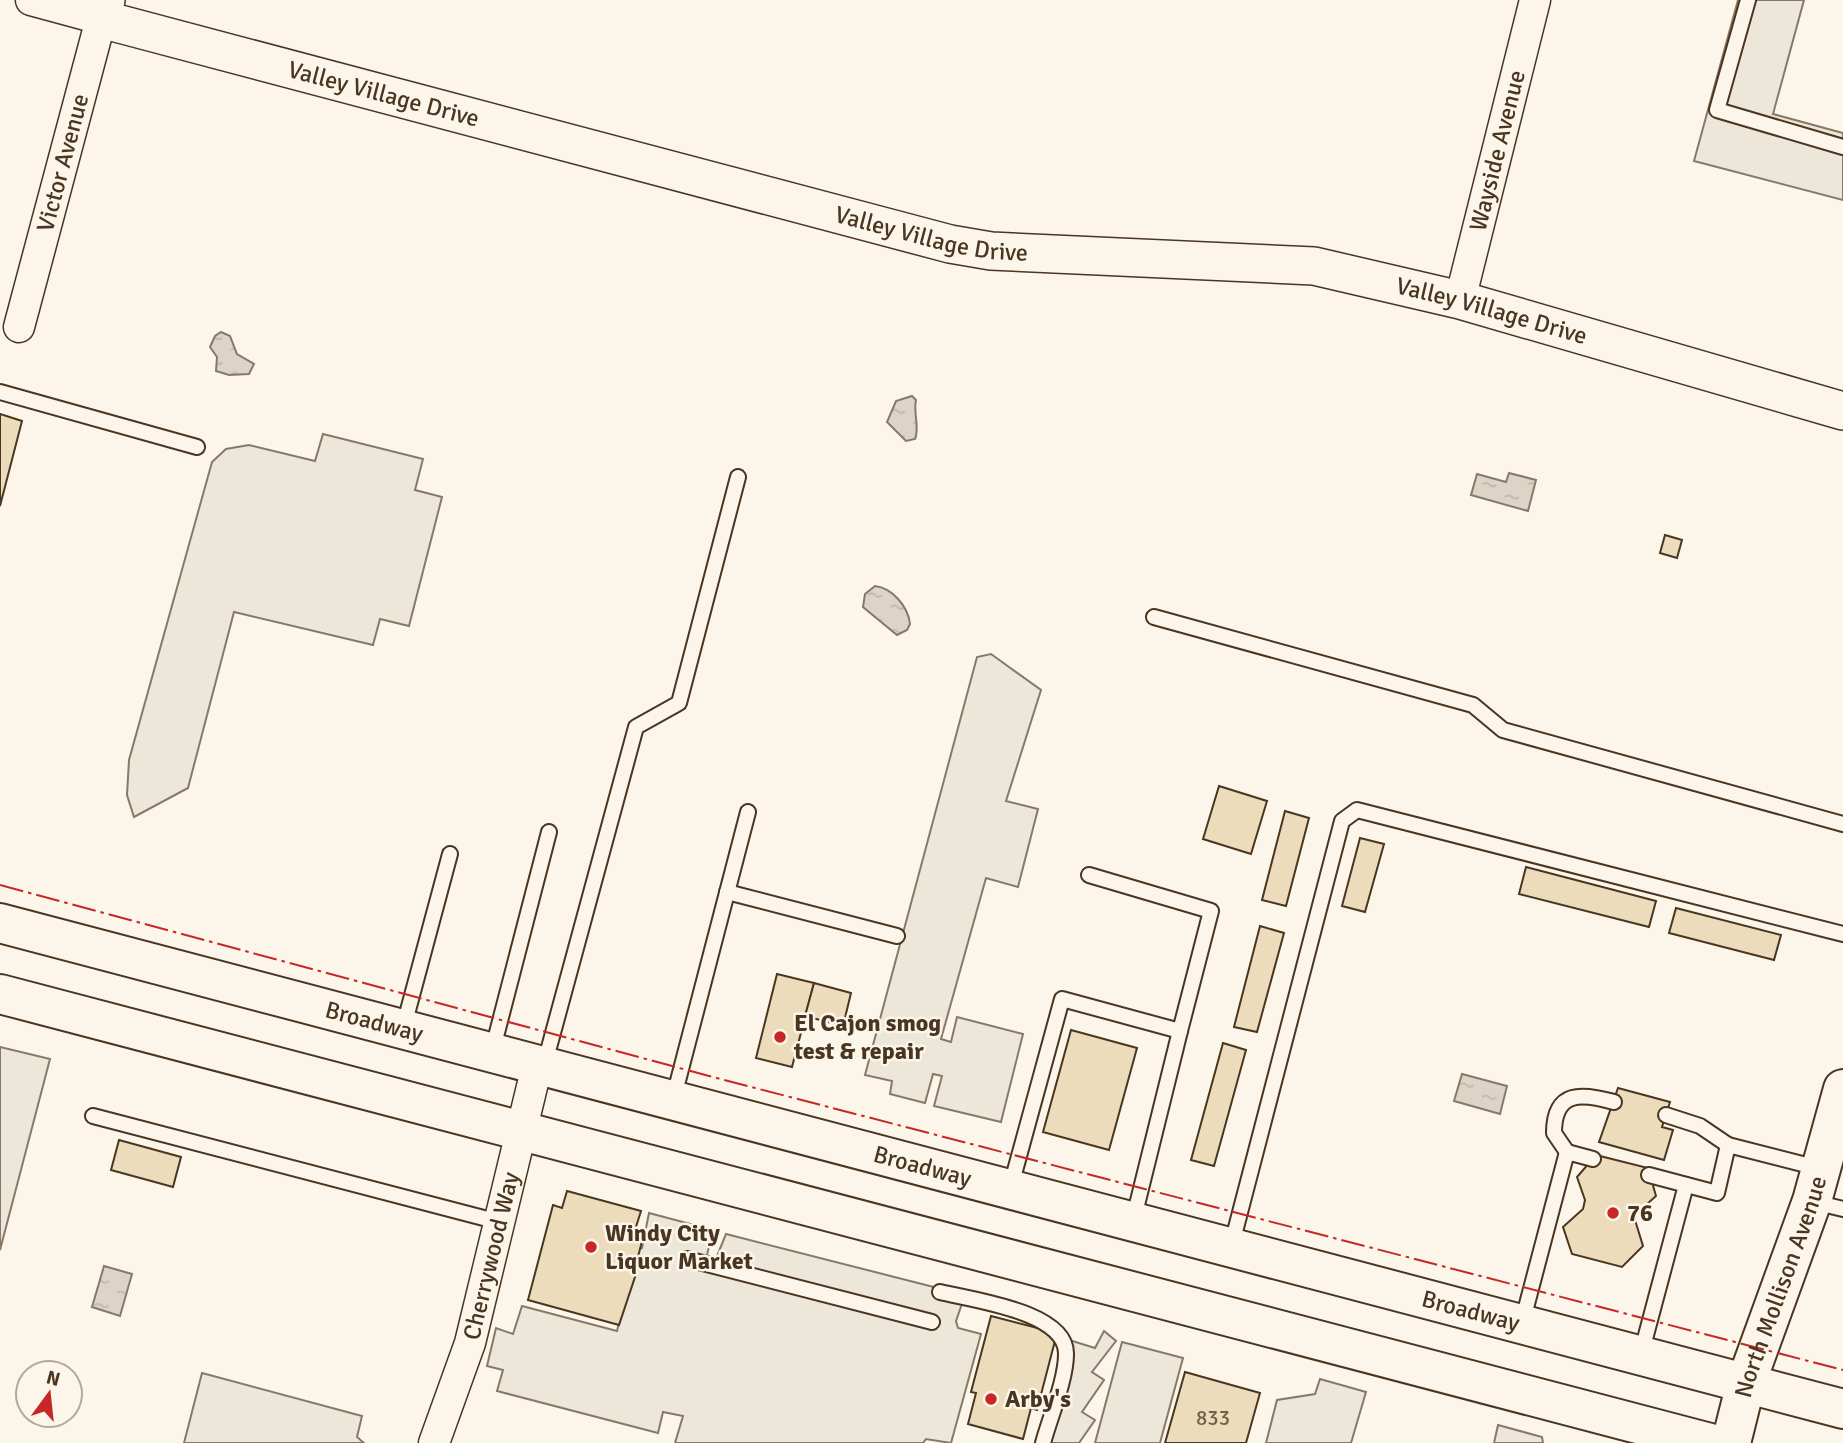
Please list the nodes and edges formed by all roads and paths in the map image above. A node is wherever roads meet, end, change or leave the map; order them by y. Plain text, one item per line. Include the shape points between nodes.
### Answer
1 (31, 0) edge
2 (1535, 0) edge
3 (1748, 0) edge
4 (104, 9) edge
5 (1843, 146) edge
6 (1460, 300) junction
7 (19, 327) dead end
8 (0, 392) edge
9 (1843, 411) edge
10 (197, 447) dead end
11 (737, 477) dead end
12 (1154, 617) dead end
13 (748, 811) dead end
14 (1843, 824) edge
15 (549, 832) dead end
16 (450, 854) dead end
17 (1089, 875) dead end
18 (727, 892) junction
19 (0, 923) edge
20 (1843, 934) edge
21 (897, 936) dead end
22 (0, 993) edge
23 (403, 1030) junction
24 (1180, 1031) junction
25 (492, 1053) junction
26 (540, 1066) junction
27 (1843, 1089) edge
28 (672, 1101) junction
29 (1614, 1102) dead end
30 (1666, 1115) dead end
31 (93, 1116) dead end
32 (521, 1133) junction
33 (1728, 1145) junction
34 (1567, 1152) junction
35 (1592, 1159) dead end
36 (1649, 1174) dead end
37 (1686, 1185) junction
38 (1010, 1190) junction
39 (1825, 1193) edge
40 (499, 1222) junction
41 (1133, 1222) junction
42 (1231, 1248) junction
43 (687, 1259) dead end
44 (940, 1292) dead end
45 (932, 1322) dead end
46 (1522, 1324) junction
47 (1641, 1356) junction
48 (1746, 1383) junction
49 (1843, 1409) edge
50 (435, 1443) edge
51 (1044, 1443) edge
52 (1710, 1443) edge
53 (1731, 1443) edge

1 - 4 street, Valley Village Drive
2 - 6 street, Wayside Avenue
3 - 5 lane via 1717,110
4 - 6 street, Valley Village Drive via 950,244 991,251 1314,266
4 - 7 street, Victor Avenue
6 - 9 street, Valley Village Drive
8 - 10 lane
11 - 26 lane via 679,703 636,727
12 - 14 lane via 1473,705 1503,730
13 - 18 lane
15 - 25 lane
16 - 23 lane
17 - 24 lane via 1211,911
18 - 21 lane
18 - 28 lane
19 - 23 main road, Broadway
20 - 42 lane via 1357,810 1342,821
22 - 32 main road
23 - 25 main road, Broadway
24 - 38 lane via 1062,999
24 - 41 lane
25 - 26 main road, Broadway
26 - 28 main road, Broadway
26 - 32 street, Cherrywood Way
27 - 39 main road, North Mollison Avenue
28 - 38 main road, Broadway
29 - 34 lane via 1574,1096 1560,1105 1554,1133
30 - 33 lane via 1700,1126
31 - 40 lane
32 - 40 street, Cherrywood Way
32 - 52 main road
33 - 37 lane via 1717,1193
33 - 39 lane
34 - 35 lane
34 - 46 lane
36 - 37 lane
37 - 47 lane
38 - 41 main road, Broadway
39 - 48 main road, North Mollison Avenue
40 - 50 street, Cherrywood Way via 470,1343
41 - 42 main road, Broadway
42 - 46 main road, Broadway
43 - 45 lane
44 - 51 lane via 1036,1317 1059,1332 1066,1356
46 - 47 main road, Broadway
47 - 48 main road, Broadway
48 - 49 main road, Broadway
48 - 53 main road, North Mollison Avenue

